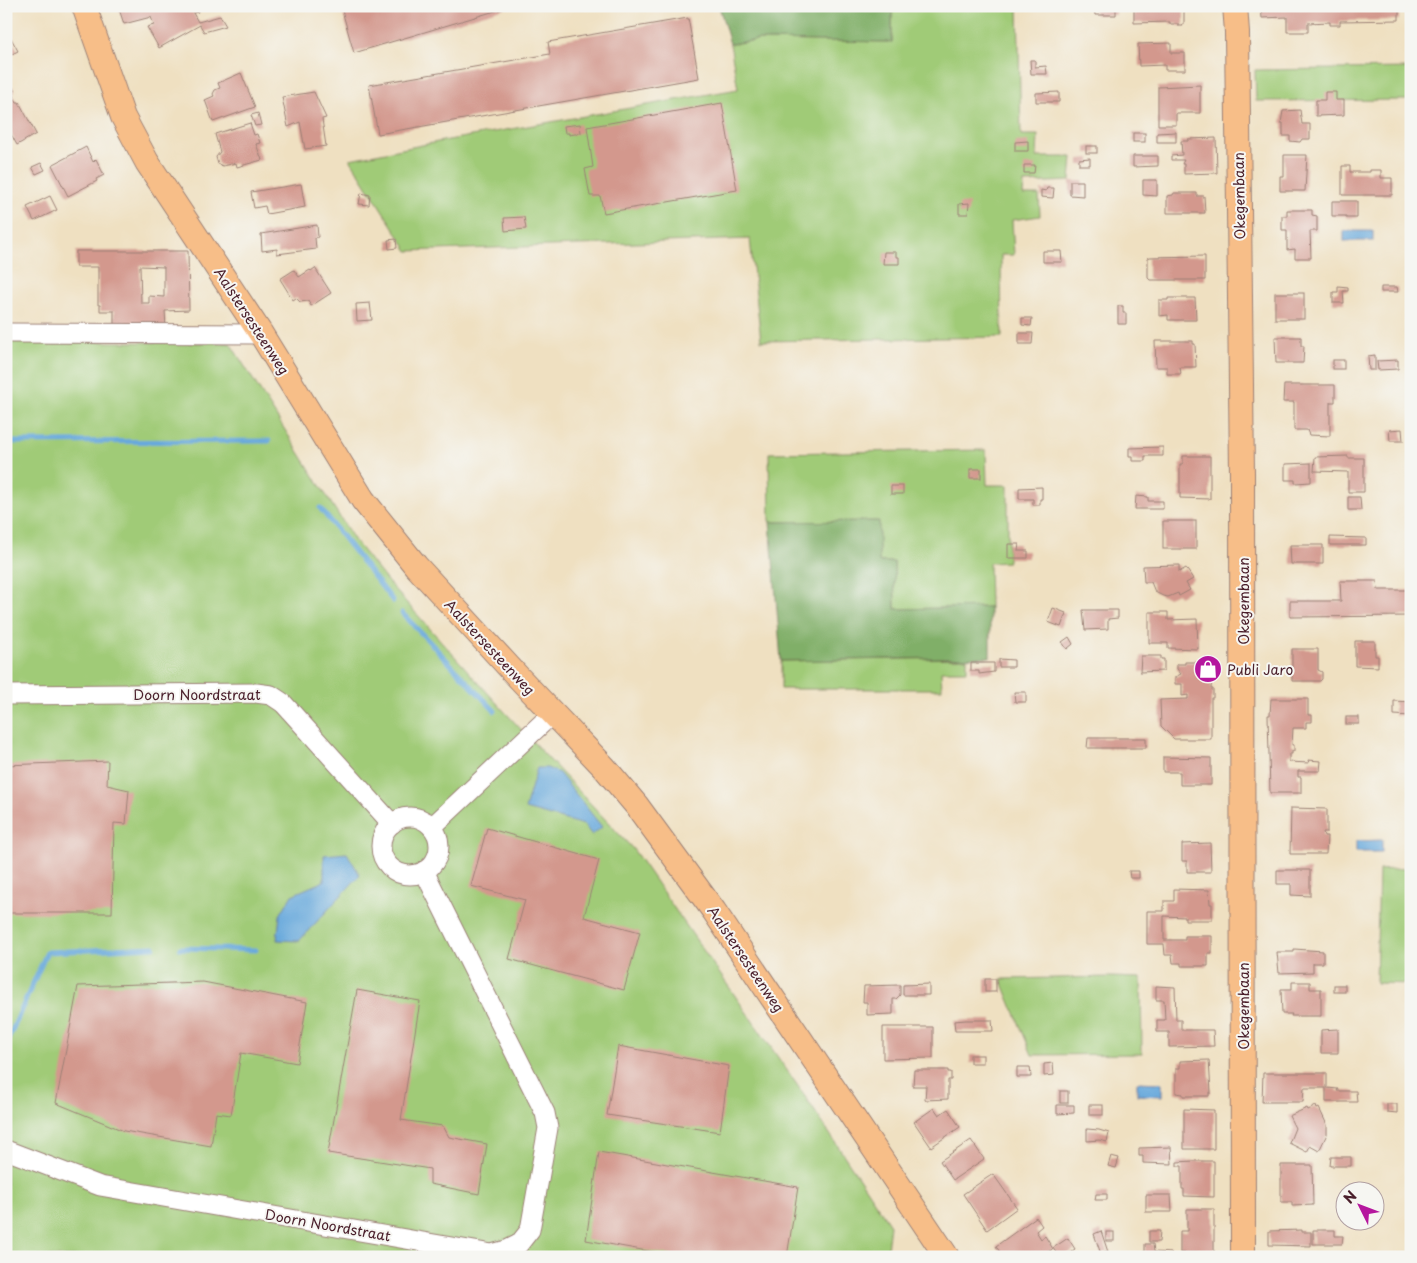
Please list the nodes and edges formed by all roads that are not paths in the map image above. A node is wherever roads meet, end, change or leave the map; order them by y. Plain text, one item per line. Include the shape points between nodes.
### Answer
1 (84, 6) edge
2 (1235, 6) edge
3 (6, 333) edge
4 (261, 334) junction
5 (6, 695) edge
6 (552, 714) junction
7 (392, 824) junction
8 (432, 827) junction
9 (424, 871) junction
10 (6, 1150) edge
11 (947, 1257) edge
12 (1244, 1257) edge

1 - 4 main road, Aalstersesteenweg via 123,117 147,162
2 - 12 main road, Okegembaan via 1242,474
3 - 4 street
4 - 6 main road, Aalstersesteenweg via 363,500 416,566
5 - 7 street, Doorn Noordstraat via 271,695 283,703
6 - 8 street
6 - 11 main road, Aalstersesteenweg via 604,767 680,862
7 - 8 street via 411,817
7 - 9 street via 384,833 384,860 400,873
8 - 9 street via 439,844 438,854
9 - 10 street, Doorn Noordstraat via 545,1113 548,1128 530,1230 519,1244 492,1254 110,1188

